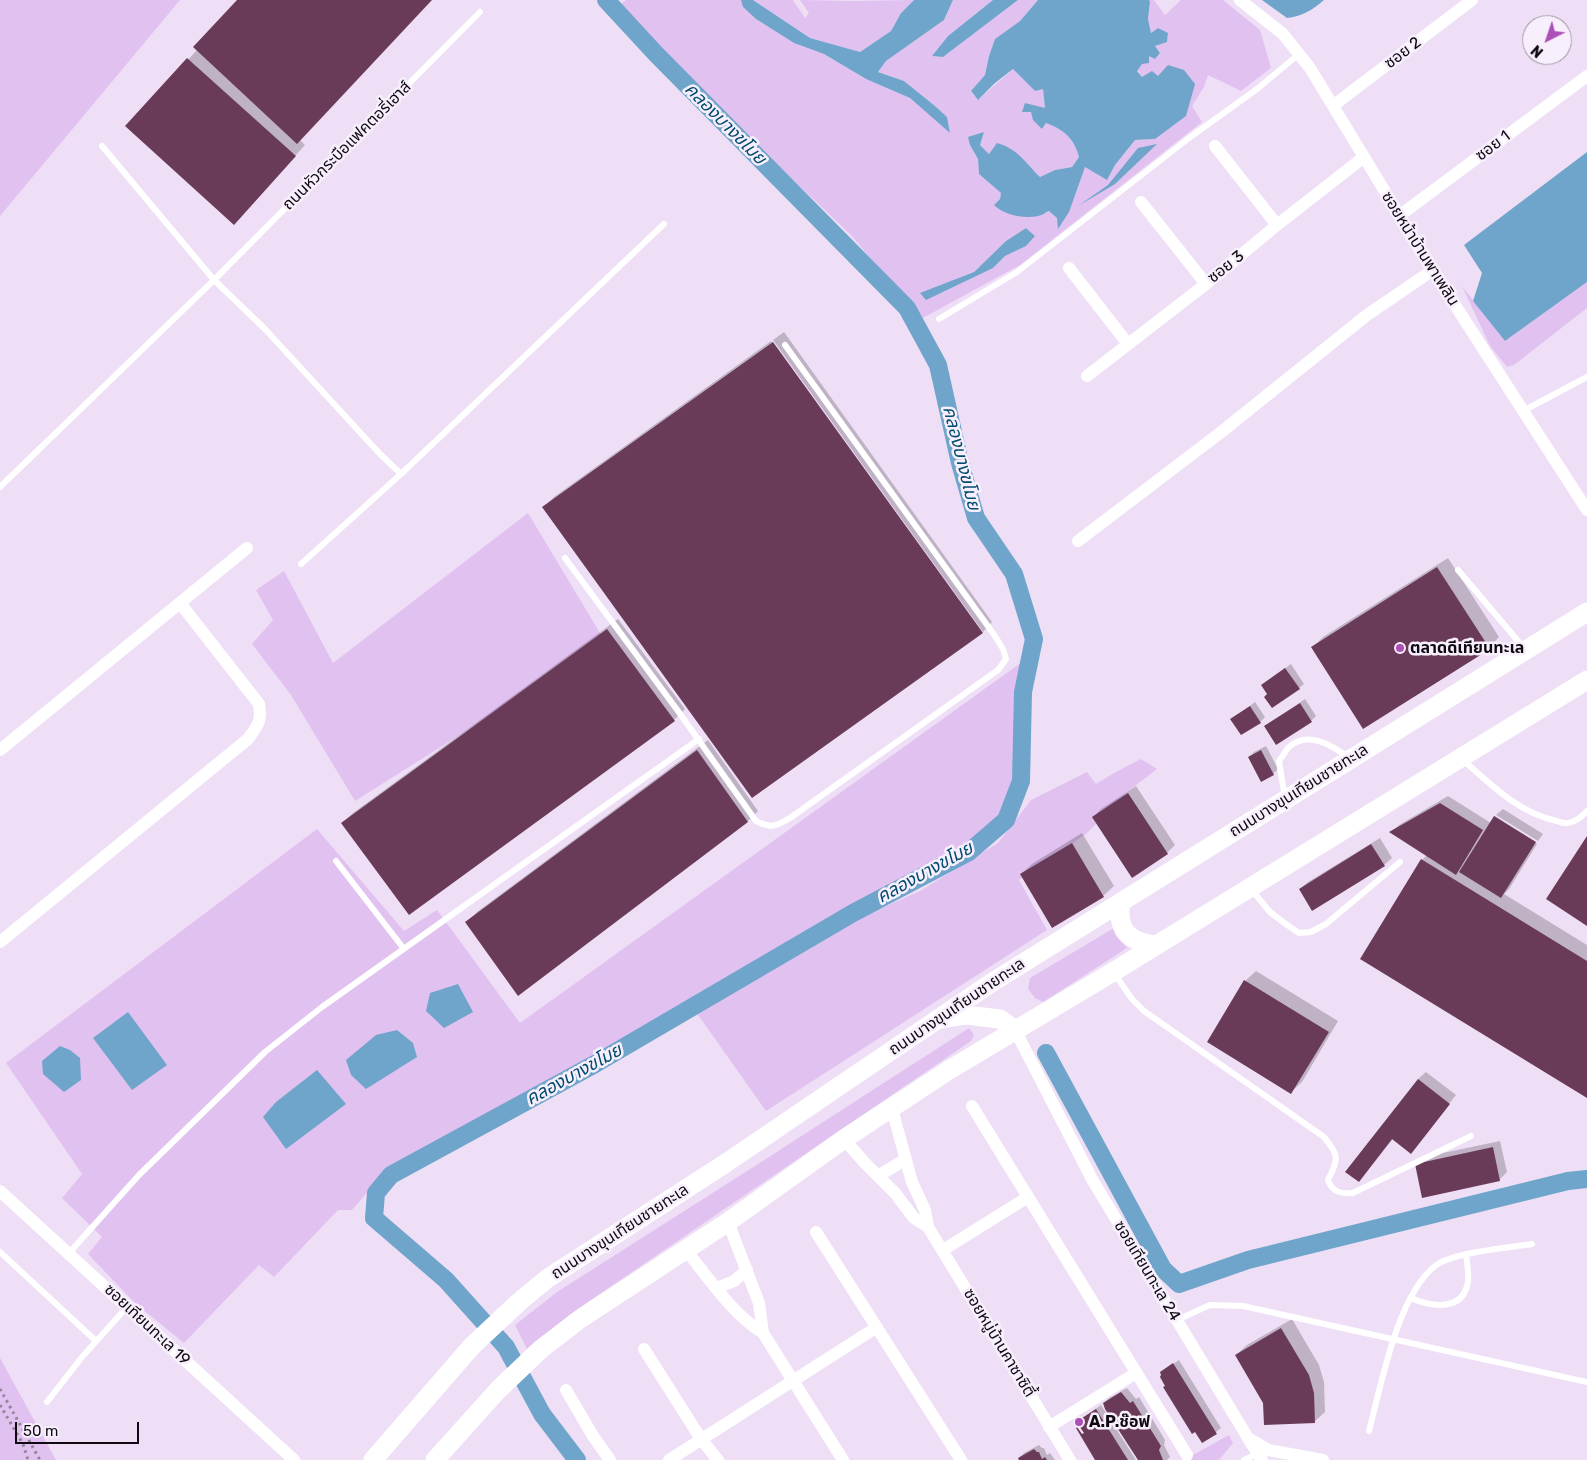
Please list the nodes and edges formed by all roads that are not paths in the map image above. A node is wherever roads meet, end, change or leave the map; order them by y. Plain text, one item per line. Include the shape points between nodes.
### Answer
1 (1240, 0) edge
2 (1472, 0) edge
3 (480, 12) dead end
4 (1299, 54) junction
5 (1587, 76) edge
6 (1334, 105) junction
7 (102, 146) dead end
8 (1216, 146) dead end
9 (1364, 157) junction
10 (1141, 202) dead end
11 (1399, 216) junction
12 (664, 224) dead end
13 (1277, 225) junction
14 (1069, 268) dead end
15 (1433, 270) junction
16 (214, 280) junction
17 (1206, 284) junction
18 (939, 319) dead end
19 (1128, 344) junction
20 (785, 345) dead end
21 (1087, 376) dead end
22 (1587, 377) edge
23 (1523, 411) junction
24 (401, 474) junction
25 (0, 487) edge
26 (1587, 510) edge
27 (1078, 541) dead end
28 (247, 548) dead end
29 (566, 558) dead end
30 (301, 564) dead end
31 (1458, 570) dead end
32 (180, 604) junction
33 (1587, 612) edge
34 (1525, 649) junction
35 (1587, 680) edge
36 (699, 739) junction
37 (0, 750) edge
38 (1460, 758) junction
39 (1350, 759) junction
40 (1285, 800) junction
41 (1587, 811) edge
42 (336, 861) dead end
43 (1400, 862) dead end
44 (1250, 888) junction
45 (1121, 902) junction
46 (0, 942) edge
47 (1156, 946) junction
48 (404, 949) junction
49 (1113, 972) junction
50 (935, 1020) junction
51 (1015, 1030) junction
52 (972, 1106) dead end
53 (892, 1109) junction
54 (1471, 1136) dead end
55 (844, 1139) junction
56 (906, 1159) junction
57 (878, 1176) junction
58 (0, 1191) edge
59 (1028, 1197) junction
60 (728, 1222) junction
61 (928, 1227) junction
62 (816, 1232) dead end
63 (1532, 1244) dead end
64 (685, 1249) junction
65 (943, 1250) junction
66 (0, 1252) edge
67 (69, 1253) junction
68 (1466, 1254) junction
69 (746, 1270) junction
70 (718, 1288) junction
71 (1411, 1298) junction
72 (127, 1307) junction
73 (1177, 1320) junction
74 (877, 1327) junction
75 (763, 1333) junction
76 (1393, 1339) junction
77 (96, 1341) junction
78 (644, 1349) dead end
79 (1136, 1372) junction
80 (793, 1381) junction
81 (1587, 1382) edge
82 (566, 1390) dead end
83 (47, 1402) dead end
84 (1049, 1426) junction
85 (1369, 1431) dead end
86 (1248, 1438) junction
87 (701, 1439) junction
88 (1187, 1455) dead end
89 (1260, 1457) edge
90 (294, 1460) edge
91 (373, 1460) edge
92 (434, 1460) edge
93 (610, 1460) edge
94 (669, 1460) edge
95 (718, 1460) edge
96 (843, 1460) edge
97 (961, 1460) edge
98 (1070, 1460) edge
99 (1244, 1460) edge
100 (1323, 1460) edge

1 - 4 street, ซอยหน้าบ้านพาเพลิน via 1283,34
2 - 6 street, ซอย 2
3 - 16 lane, ถนนหัวกระบือแฟคตอรี่เฮาส์
4 - 6 street, ซอยหน้าบ้านพาเพลิน
4 - 18 lane via 1018,272
5 - 11 street, ซอย 1
6 - 9 street, ซอยหน้าบ้านพาเพลิน
7 - 16 lane
8 - 13 street
9 - 11 street, ซอยหน้าบ้านพาเพลิน
9 - 13 street, ซอย 3
10 - 17 street
11 - 15 street, ซอยหน้าบ้านพาเพลิน
12 - 24 lane
13 - 17 street, ซอย 3
14 - 19 street
15 - 23 street, ซอยหน้าบ้านพาเพลิน
15 - 27 street via 1368,315
16 - 24 lane via 264,328
16 - 25 lane, ถนนหัวกระบือแฟคตอรี่เฮาส์
17 - 19 street, ซอย 3
19 - 21 street, ซอย 3
20 - 36 lane via 995,636 1006,659 998,670 790,818 774,826 756,821
22 - 23 lane
23 - 26 street, ซอยหน้าบ้านพาเพลิน
24 - 30 lane
28 - 32 street
29 - 36 lane
31 - 34 lane
32 - 37 street
32 - 46 street via 259,704 261,716 257,725 248,739
33 - 34 main road, ถนนบางขุนเทียนชายทะเล
34 - 39 main road, ถนนบางขุนเทียนชายทะเล
35 - 38 main road
36 - 48 lane
38 - 41 lane via 1521,807 1546,819 1568,824
38 - 44 main road
39 - 40 main road, ถนนบางขุนเทียนชายทะเล
39 - 40 lane via 1321,741 1304,739 1297,742 1279,761
40 - 45 main road, ถนนบางขุนเทียนชายทะเล
42 - 48 lane
43 - 44 lane via 1312,932 1299,933 1283,922
44 - 47 main road
45 - 47 main road via 1119,913 1124,931 1137,941
45 - 50 main road, ถนนบางขุนเทียนชายทะเล
47 - 49 main road
48 - 67 lane via 265,1052 139,1175
49 - 51 main road
49 - 54 lane via 1144,1011 1324,1137 1337,1157 1328,1180 1336,1192 1353,1193
50 - 51 main road via 966,1015 1000,1019
50 - 91 main road, ถนนบางขุนเทียนชายทะเล via 726,1163 548,1278 472,1346
51 - 53 main road
51 - 73 street, ซอยเทียนทะเล 24 via 1093,1181
52 - 59 street
53 - 55 main road
53 - 56 street, ซอยหมู่บ้านคาซาซิตี้
55 - 57 street, ซอยหมู่บ้านคาซาซิตี้
55 - 60 main road
56 - 57 street
56 - 61 street, ซอยหมู่บ้านคาซาซิตี้
57 - 61 street, ซอยหมู่บ้านคาซาซิตี้ via 914,1218
58 - 67 street, ซอยเทียนทะเล 19
59 - 65 street
59 - 79 street
60 - 64 main road
60 - 69 street
61 - 65 street, ซอยหมู่บ้านคาซาซิตี้
62 - 74 street
63 - 68 lane
64 - 70 street
64 - 92 main road via 541,1349 498,1390
65 - 84 street, ซอยหมู่บ้านคาซาซิตี้
66 - 77 lane
67 - 72 street, ซอยเทียนทะเล 19
68 - 71 lane via 1436,1265
68 - 71 lane via 1469,1276 1461,1297 1439,1306
69 - 70 street via 734,1281
69 - 75 street via 759,1303
70 - 75 street via 739,1315
71 - 76 lane
72 - 77 lane
72 - 90 street, ซอยเทียนทะเล 19
73 - 76 lane via 1210,1305 1243,1306
73 - 86 street, ซอยเทียนทะเล 24
74 - 80 street
74 - 97 street
75 - 80 street
76 - 81 lane
76 - 85 lane
77 - 83 lane
78 - 87 street
79 - 84 street
79 - 88 street
80 - 87 street
80 - 96 street
82 - 93 street
84 - 98 street, ซอยหมู่บ้านคาซาซิตี้
86 - 89 street
86 - 100 street, ซอยเทียนทะเล 24 via 1268,1450
87 - 94 street
87 - 95 street
89 - 99 lane

